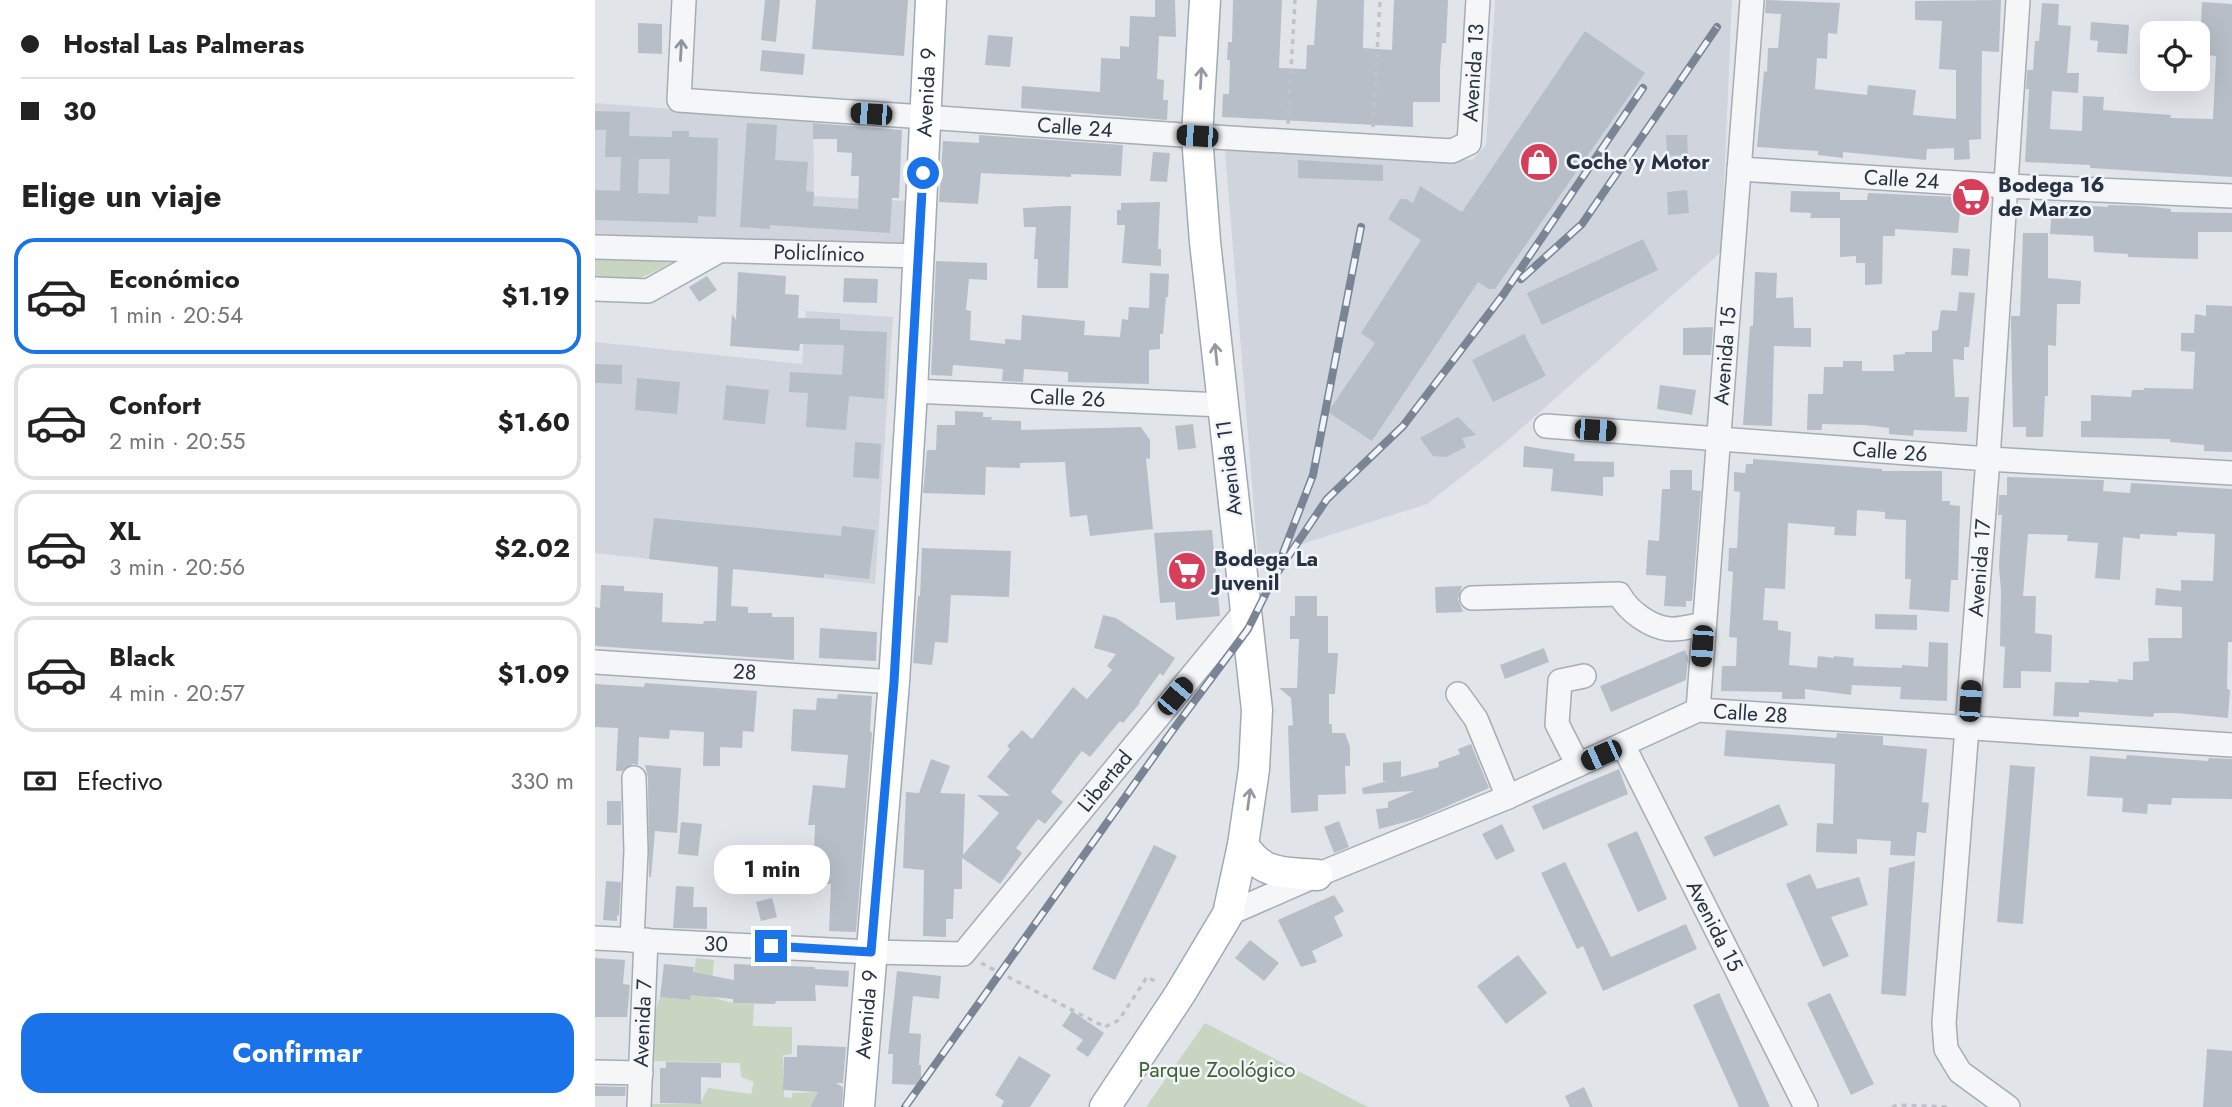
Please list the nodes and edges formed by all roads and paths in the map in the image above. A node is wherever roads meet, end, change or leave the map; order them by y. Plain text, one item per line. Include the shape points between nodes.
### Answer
1 (684, 0) edge
2 (931, 0) edge
3 (1205, 0) edge
4 (1295, 0) edge
5 (1380, 0) edge
6 (1478, 0) edge
7 (1752, 0) edge
8 (2018, 0) edge
9 (926, 118) junction
10 (1197, 136) junction
11 (1287, 141) junction
12 (1469, 143) joint
13 (1372, 146) junction
14 (1739, 169) junction
15 (2007, 186) junction
16 (2232, 196) edge
17 (595, 247) edge
18 (719, 251) junction
19 (920, 256) junction
20 (595, 289) edge
21 (912, 391) junction
22 (1221, 405) junction
23 (1546, 426) dead end
24 (1717, 439) junction
25 (1988, 458) junction
26 (2232, 473) edge
27 (1472, 598) dead end
28 (1246, 610) junction
29 (1704, 624) junction
30 (595, 662) edge
31 (1584, 676) dead end
32 (894, 682) junction
33 (1458, 694) dead end
34 (1698, 710) junction
35 (1968, 728) junction
36 (1623, 745) junction
37 (2232, 745) edge
38 (1578, 765) junction
39 (634, 778) dead end
40 (1508, 797) junction
41 (1243, 845) junction
42 (1317, 875) junction
43 (1228, 914) junction
44 (595, 938) edge
45 (639, 940) junction
46 (871, 952) junction
47 (963, 954) junction
48 (1180, 995) junction
49 (595, 1072) edge
50 (641, 1073) junction
51 (639, 1107) edge
52 (859, 1107) edge
53 (1105, 1107) edge
54 (1806, 1107) edge
55 (1892, 1107) edge
56 (1950, 1107) edge
57 (2008, 1107) edge

9 -> 1 street, Calle 24 via 679,100
2 - 9 main road, Avenida 9
10 -> 3 main road, Avenida 11
4 - 11 path
5 - 13 path
6 - 12 street, Avenida 13
7 - 14 street, Avenida 15
8 - 15 street, Avenida 17
9 - 10 street, Calle 24
9 - 19 main road, Avenida 9
10 - 11 street, Calle 24
22 -> 10 main road, Avenida 11
11 - 13 street, Calle 24
12 - 13 street, Calle 24 via 1452,151
14 - 15 street, Calle 24
14 - 24 street, Avenida 15
15 - 16 street, Calle 24
15 - 25 street, Avenida 17
17 - 18 street, Policlínico
18 - 19 street, Policlínico
18 - 20 street via 648,291
19 - 21 main road, Avenida 9
21 - 22 street, Calle 26
21 - 32 main road, Avenida 9
22 - 28 main road, Avenida 11
23 - 24 street, Calle 26
24 - 25 street, Calle 26
24 - 29 street, Avenida 15
25 - 26 street, Calle 26
25 - 35 street, Avenida 17
27 - 29 street via 1619,594 1643,620 1670,629
41 -> 28 main road, Avenida 11 via 1257,710
28 - 47 street, Libertad
29 - 34 street, Avenida 15
30 - 32 street, 28
31 - 38 street via 1560,681 1557,723
32 - 46 main road, Avenida 9
33 - 40 street via 1476,719
34 - 35 street, Calle 28
34 - 36 street, Calle 28
35 - 37 street, Calle 28
35 - 57 street, Avenida 17 via 1944,1023 1946,1049 1960,1072
36 - 38 street, Calle 28
36 - 54 street, Avenida 15
38 - 40 street, Calle 28
39 - 45 street, Avenida 7
40 - 42 street, Calle 28
41 - 42 main road via 1253,861 1275,872
41 - 43 main road, Avenida 11
42 - 43 street, Calle 28
43 - 48 main road, Avenida 11
44 - 45 street, 30
45 - 46 street, 30
45 - 50 street, Avenida 7
46 - 47 street, 30
46 - 52 main road, Avenida 9
47 - 48 path via 1105,1027 1119,1020 1147,977
48 - 53 main road, Avenida 11
49 - 50 street
50 - 51 street, Avenida 7
55 - 56 path

